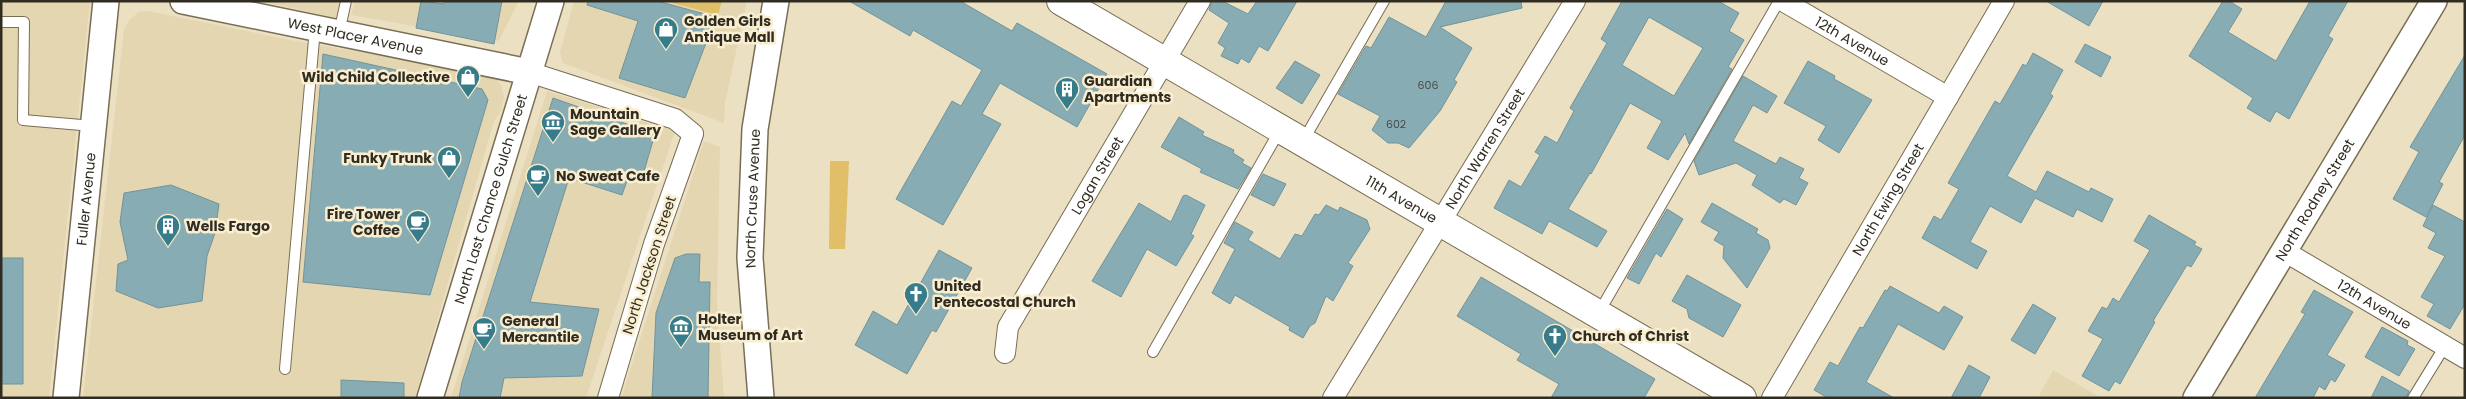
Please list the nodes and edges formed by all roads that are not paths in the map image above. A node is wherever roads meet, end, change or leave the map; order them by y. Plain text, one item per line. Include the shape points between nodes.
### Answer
1 (106, 1) edge
2 (183, 1) edge
3 (346, 1) edge
4 (551, 1) edge
5 (776, 1) edge
6 (1061, 1) edge
7 (1200, 1) edge
8 (1384, 1) edge
9 (1574, 1) edge
10 (1779, 1) edge
11 (1783, 1) edge
12 (2004, 1) edge
13 (2434, 1) edge
14 (1, 22) edge
15 (315, 28) junction
16 (339, 33) junction
17 (1165, 62) junction
18 (529, 72) junction
19 (1948, 97) junction
20 (93, 126) junction
21 (1291, 135) junction
22 (1439, 222) junction
23 (2284, 251) junction
24 (1598, 314) junction
25 (2446, 346) junction
26 (1153, 352) dead end
27 (1005, 353) dead end
28 (2465, 358) edge
29 (286, 369) dead end
30 (1336, 397) edge
31 (66, 398) edge
32 (430, 398) edge
33 (608, 398) edge
34 (761, 398) edge
35 (1742, 398) edge
36 (1772, 398) edge
37 (2196, 398) edge
38 (2413, 398) edge

1 - 20 street, Fuller Avenue
2 - 15 street, West Placer Avenue
3 - 16 lane
4 - 18 street, North Last Chance Gulch Street
5 - 34 street, North Cruse Avenue via 755,129 750,258
6 - 17 main road, 11th Avenue
7 - 17 street, Logan Street
8 - 21 lane
9 - 22 street, North Warren Street
10 - 24 lane
11 - 19 street, 12th Avenue
12 - 19 street, North Ewing Street
13 - 23 street, North Rodney Street
14 - 20 lane via 24,22 23,120
15 - 16 street, West Placer Avenue
15 - 29 lane
16 - 18 street, West Placer Avenue
17 - 21 main road, 11th Avenue
17 - 27 street, Logan Street via 1008,327
18 - 32 street, North Last Chance Gulch Street
18 - 33 street, North Jackson Street via 674,119 694,134 654,244
19 - 36 street, North Ewing Street
20 - 31 street, Fuller Avenue
21 - 22 main road, 11th Avenue
21 - 26 lane
22 - 24 main road, 11th Avenue
22 - 30 street, North Warren Street
23 - 25 street, 12th Avenue
23 - 37 street, North Rodney Street
24 - 35 main road, 11th Avenue
25 - 28 street, 12th Avenue
25 - 38 lane

